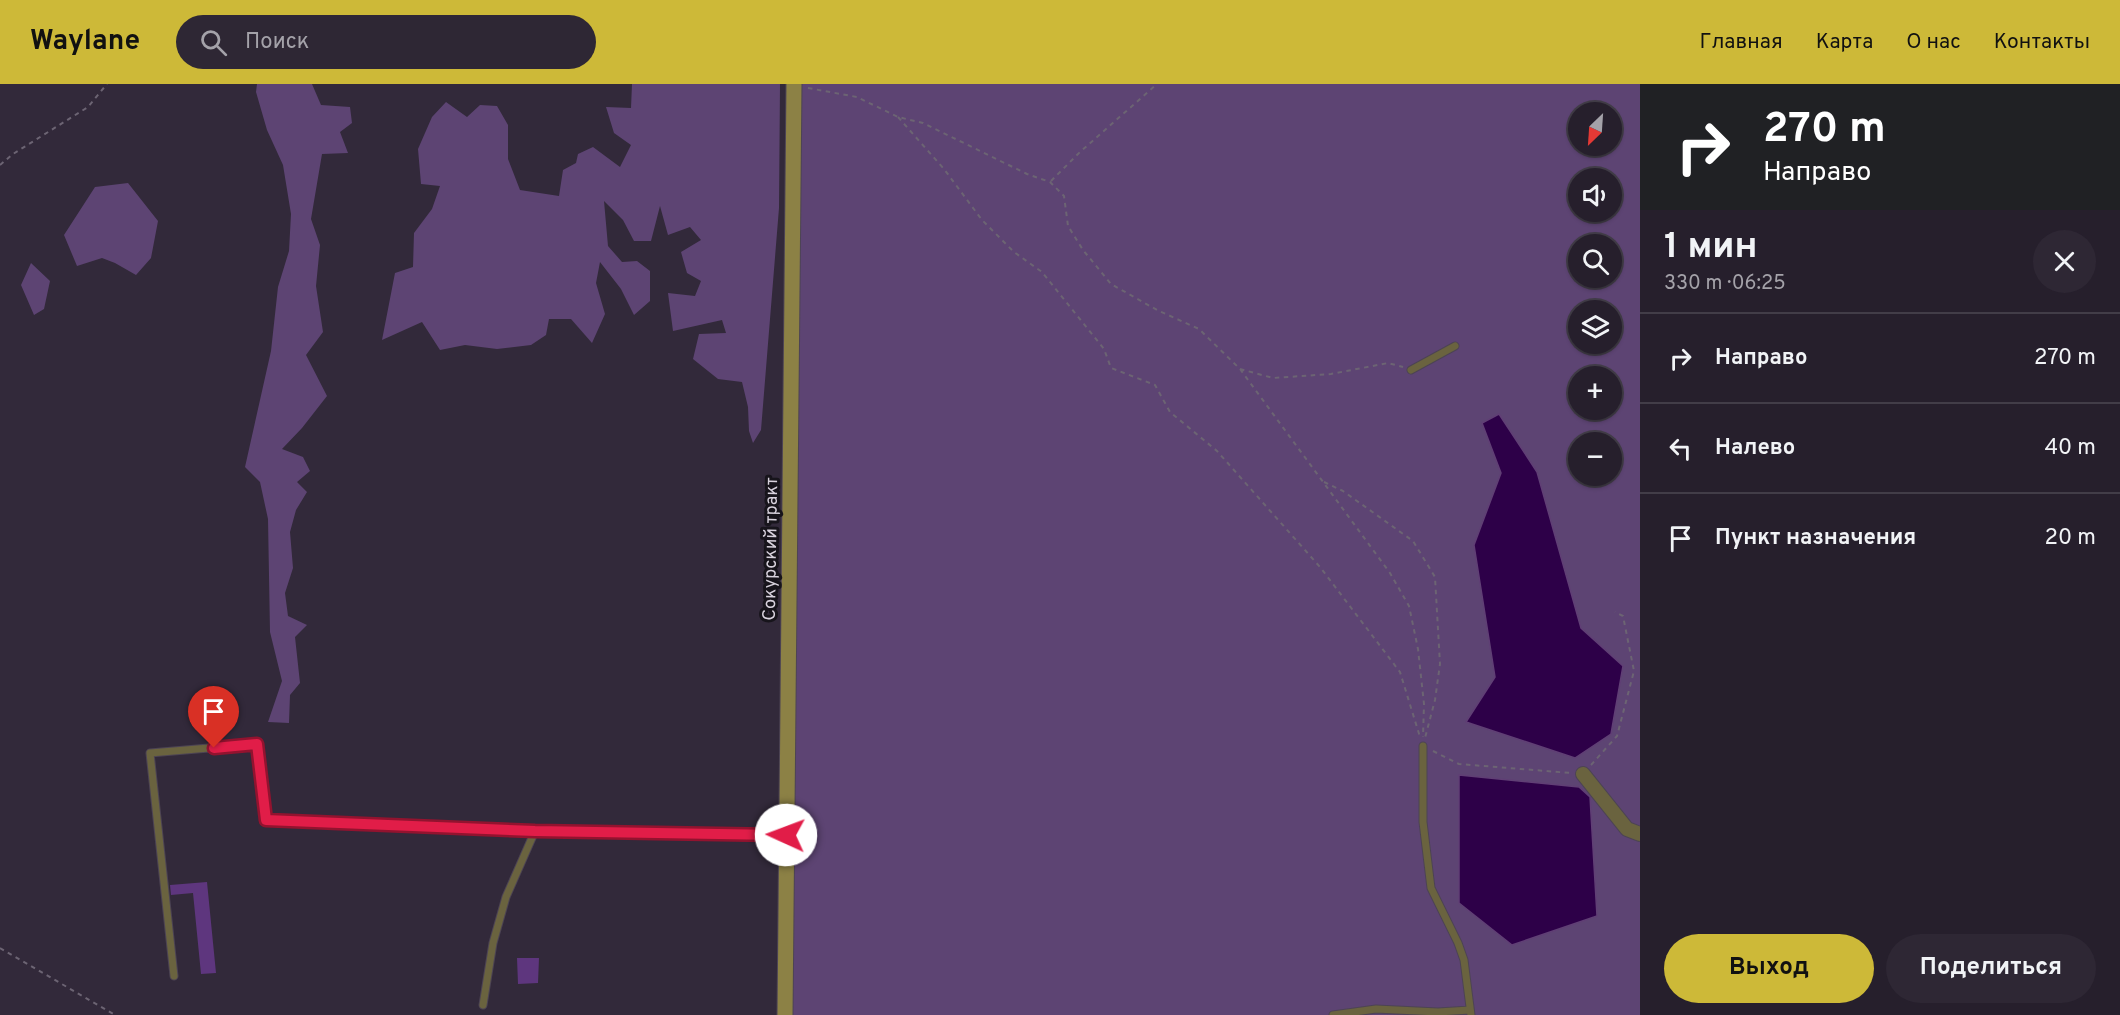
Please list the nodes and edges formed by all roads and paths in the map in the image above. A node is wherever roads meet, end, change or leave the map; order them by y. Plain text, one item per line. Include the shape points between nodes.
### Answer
1 (107, 84) edge
2 (794, 84) edge
3 (1157, 84) edge
4 (898, 117) junction
5 (0, 165) edge
6 (1050, 182) junction
7 (1455, 346) dead end
8 (1240, 369) junction
9 (1411, 370) joint
10 (1322, 481) junction
11 (1615, 612) dead end
12 (1423, 746) junction
13 (1583, 774) junction
14 (535, 831) junction
15 (1640, 834) edge
16 (786, 835) junction
17 (0, 948) edge
18 (174, 976) dead end
19 (483, 1005) dead end
20 (1470, 1013) edge
21 (115, 1015) edge
22 (785, 1015) edge
23 (1332, 1015) edge

1 - 5 path via 88,107
2 - 4 path via 857,97
2 - 16 street, Сокурский тракт
3 - 6 path
4 - 6 path via 923,123
4 - 12 path via 982,220 1014,252 1042,272 1104,349 1111,368 1155,386 1170,412 1216,451 1320,567 1400,672
6 - 8 path via 1064,196 1068,226 1111,284 1199,329
7 - 9 lane
8 - 9 path via 1273,378 1331,374 1388,363
8 - 10 path
10 - 12 path via 1390,573 1408,606 1424,704
10 - 12 path via 1343,491 1413,541 1435,577 1440,664
11 - 13 path via 1623,616 1634,671 1617,736
12 - 13 path via 1459,764
12 - 20 lane via 1424,822 1431,888 1464,960
13 - 15 street via 1627,829
14 - 16 lane
14 - 18 lane via 266,820 257,744 150,753
14 - 19 lane via 506,897 493,943
16 - 22 street, Сокурский тракт
17 - 21 path
20 - 23 lane via 1376,1009

